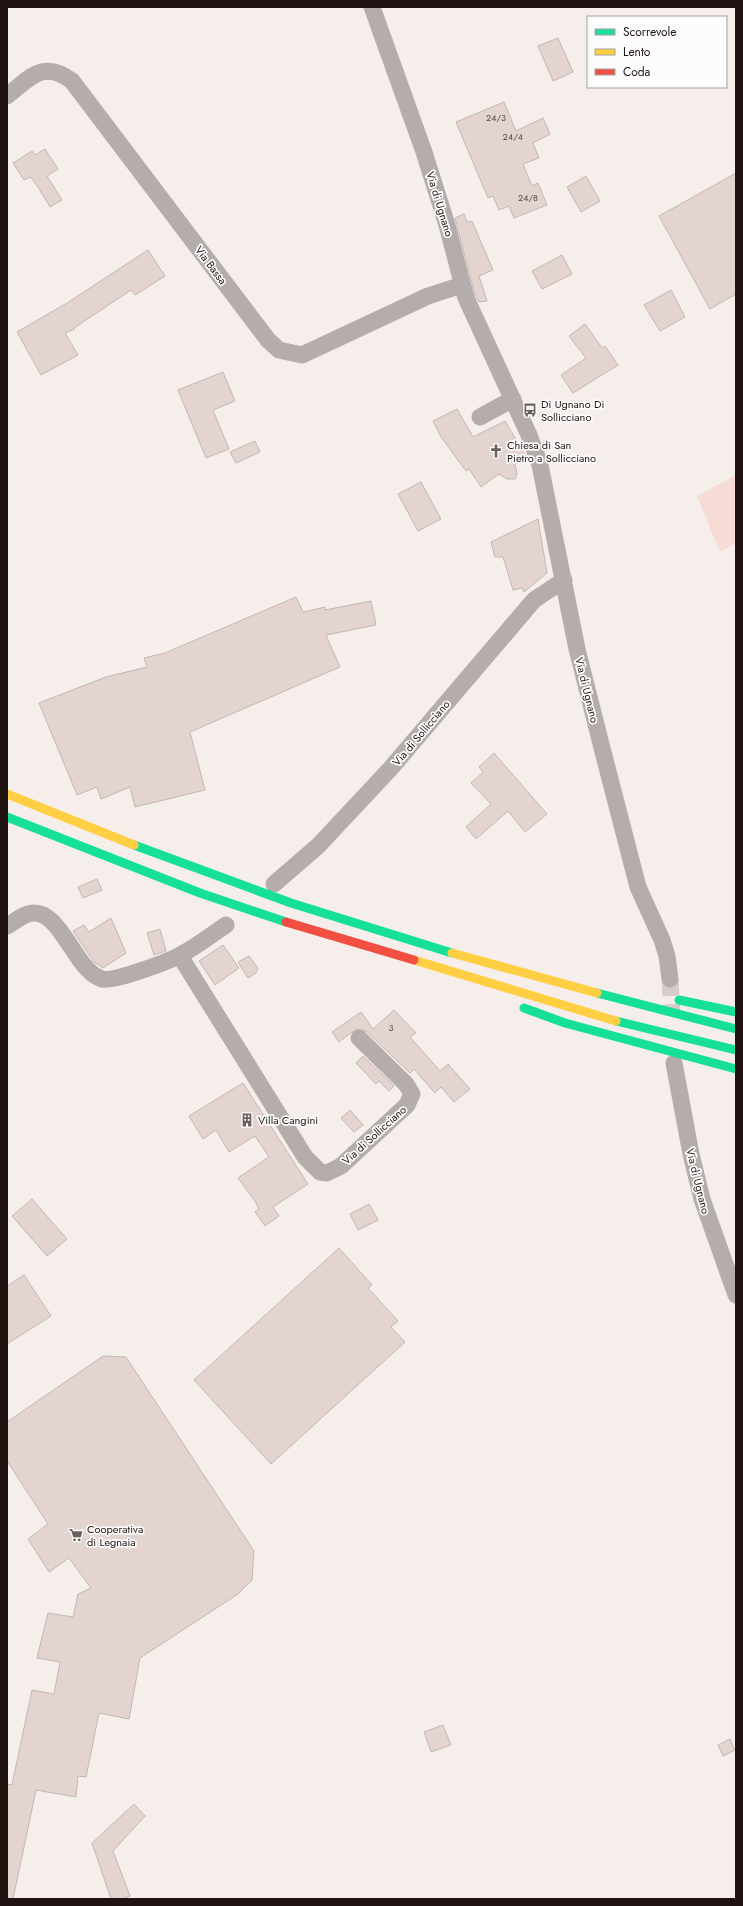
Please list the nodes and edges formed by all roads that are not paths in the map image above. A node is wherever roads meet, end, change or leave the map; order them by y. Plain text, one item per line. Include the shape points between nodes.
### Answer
1 (372, 7) edge
2 (7, 96) edge
3 (462, 285) junction
4 (512, 399) junction
5 (480, 417) dead end
6 (564, 580) junction
7 (7, 794) edge
8 (7, 817) edge
9 (274, 884) dead end
10 (291, 903) junction
11 (284, 921) junction
12 (226, 925) dead end
13 (7, 926) edge
14 (435, 938) dead end
15 (180, 956) junction
16 (440, 978) dead end
17 (670, 979) tunnel mouth
18 (666, 997) dead end
19 (514, 1004) dead end
20 (736, 1012) edge
21 (736, 1029) edge
22 (359, 1038) dead end
23 (736, 1050) edge
24 (674, 1063) dead end
25 (736, 1069) edge
26 (736, 1295) edge

1 - 3 street, Via di Ugnano via 448,225
2 - 3 street, Via Bassa via 36,73 61,73 72,82 230,291 268,340 279,350 302,355 428,296
3 - 4 street, Via di Ugnano
4 - 5 street
4 - 6 street, Via di Ugnano via 529,434 540,466
6 - 9 street, Via di Sollicciano via 534,600 391,768 318,846
6 - 17 street, Via di Ugnano via 577,649 628,850 640,892 662,940
7 - 10 highway, bridge via 106,835
8 - 11 highway, bridge via 200,893
10 - 14 highway, bridge
10 - 21 highway, bridge via 497,965
11 - 16 highway, bridge
11 - 23 highway, bridge via 619,1022
12 - 15 street
13 - 15 street via 30,913 45,914 55,923 85,967 103,979 115,979
15 - 22 street, Via di Sollicciano via 305,1156 320,1172 327,1173 341,1166 407,1105 412,1094 406,1084
18 - 20 highway, bridge
19 - 25 highway, bridge via 565,1023
24 - 26 street, Via di Ugnano via 702,1199

